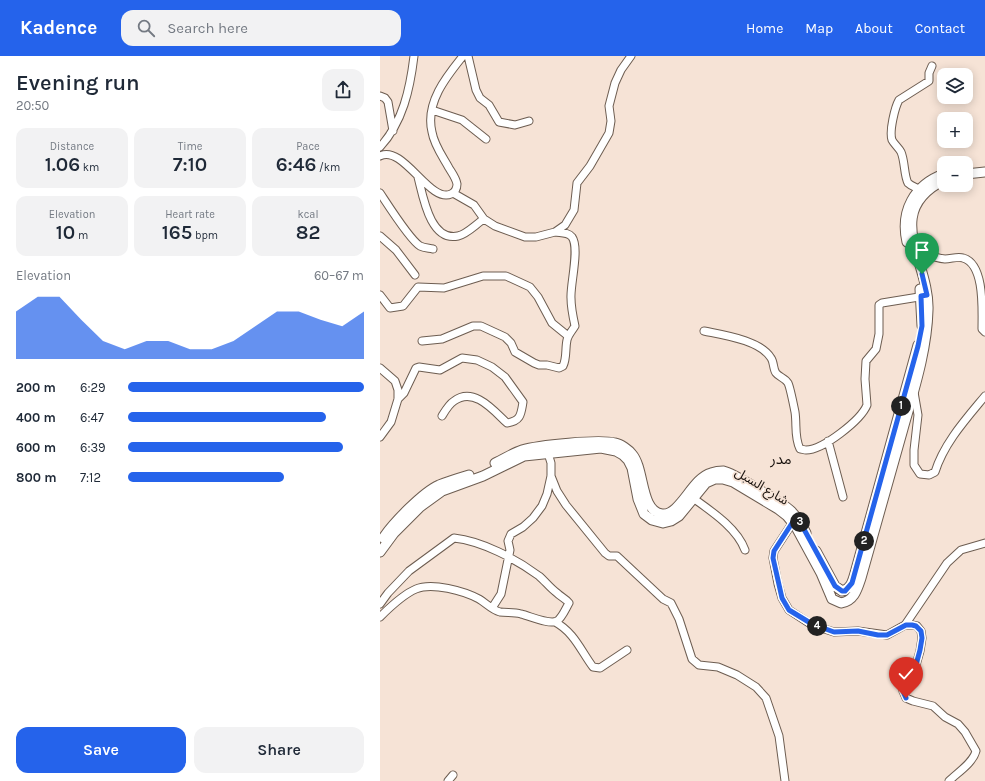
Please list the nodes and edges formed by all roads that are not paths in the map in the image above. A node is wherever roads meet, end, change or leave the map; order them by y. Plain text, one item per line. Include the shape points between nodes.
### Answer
1 (414, 56) edge
2 (463, 56) edge
3 (468, 56) edge
4 (631, 56) edge
5 (932, 66) dead end
6 (380, 96) edge
7 (432, 110) junction
8 (529, 121) dead end
9 (393, 131) junction
10 (486, 139) dead end
11 (380, 147) edge
12 (380, 156) edge
13 (985, 166) edge
14 (973, 167) edge
15 (985, 172) edge
16 (973, 173) edge
17 (418, 176) junction
18 (937, 177) edge
19 (937, 184) edge
20 (919, 189) junction
21 (380, 193) edge
22 (453, 193) junction
23 (484, 219) junction
24 (555, 232) junction
25 (380, 236) edge
26 (432, 249) dead end
27 (917, 256) junction
28 (415, 275) dead end
29 (380, 295) edge
30 (924, 296) junction
31 (704, 331) dead end
32 (985, 332) edge
33 (568, 336) junction
34 (422, 341) dead end
35 (380, 368) edge
36 (914, 390) junction
37 (985, 396) edge
38 (398, 398) junction
39 (442, 416) dead end
40 (380, 437) edge
41 (828, 441) junction
42 (547, 449) junction
43 (551, 476) junction
44 (843, 497) dead end
45 (693, 498) junction
46 (794, 520) junction
47 (380, 542) edge
48 (985, 543) edge
49 (745, 550) dead end
50 (380, 552) edge
51 (509, 558) junction
52 (380, 604) edge
53 (492, 608) junction
54 (380, 618) edge
55 (555, 622) junction
56 (906, 625) junction
57 (627, 650) dead end
58 (785, 781) edge
59 (949, 781) edge

1 - 9 street via 407,99
2 - 7 street via 446,77
3 - 8 street via 476,90 499,122 515,125
4 - 24 street via 620,70 615,83 610,106 609,133 577,183 574,210 566,225
5 - 20 street via 928,81 899,100 896,105 892,134 892,140 901,151 909,184
6 - 9 street via 388,102
7 - 10 street via 462,120
7 - 22 street via 430,120 436,145 457,185
9 - 11 street
12 - 17 street via 391,155
13 - 14 main road
15 - 16 main road
17 - 22 street via 439,193
17 - 23 street via 429,215 441,233 459,236
18 - 20 main road, شارع السبل
19 - 27 main road, شارع السبل via 920,197 914,210 912,232
20 - 30 main road, شارع السبل via 909,205 905,228
21 - 26 street via 412,238 419,245
22 - 23 street via 474,205
23 - 24 street via 525,237 536,238
24 - 33 street via 567,234 574,243 571,299 575,326
25 - 28 street via 396,250
27 - 30 main road, شارع السبل
27 - 32 street via 930,255 944,259 962,257 970,260 979,276 982,329
29 - 33 street via 390,308 396,308 403,306 418,286 444,288 483,276 506,276 530,287 552,323
30 - 36 main road, شارع السبل via 928,328
30 - 41 street via 882,303 879,306 876,349 866,361 867,405 853,422
30 - 46 main road, شارع السبل via 918,346 855,573 852,583 845,591 835,586 800,522
31 - 41 street via 751,343 763,350 771,358 776,373 788,382 800,449 818,447
33 - 34 street via 566,361 564,366 559,368 539,365 519,355 505,337 481,326 473,326 442,339
35 - 38 street via 395,381
36 - 37 street via 918,415 914,465 920,474 928,475 935,472 959,428
36 - 46 main road, شارع السبل via 861,578 851,600 841,603 832,599
38 - 39 street via 404,393 416,368 440,370 462,358 477,360 492,367 505,377 523,402 520,416 514,422 507,423 487,404 474,397 454,401
38 - 40 street via 391,422
41 - 44 street
42 - 43 street
42 - 45 main road, شارع السبل via 601,448 622,454 632,468 638,499 644,514 652,520 663,523 671,521 679,516
42 - 46 main road, شارع السبل via 599,441 616,443 627,449 639,466 646,500 652,508 662,514 675,509 700,478 723,471 782,504
42 - 47 main road, شارع السبل via 522,450 483,470 438,485 416,502
42 - 50 main road, شارع السبل via 524,456 483,476 442,491 414,512
43 - 51 street via 542,506 533,518 511,534 508,541
43 - 58 street via 566,505 605,553 617,556 671,603 679,618 692,659 699,665 718,667 737,675 756,687 766,698 779,736
45 - 46 main road, شارع السبل via 706,484 715,479 724,479
45 - 49 street via 724,522
46 - 56 street via 774,551 773,558 782,598 789,610 812,624 834,632 858,631 887,635
48 - 56 street via 961,550 947,563
51 - 52 street via 484,545 454,538 409,571
51 - 53 street via 501,594
51 - 55 street via 539,576 566,598 568,603 559,620
53 - 54 street via 465,593 432,586 416,589 391,606
53 - 55 street via 500,612
55 - 57 street via 572,634 593,667 600,668
56 - 59 street via 916,626 921,631 922,638 916,665 903,684 906,698 933,706 958,724 976,751 961,772

